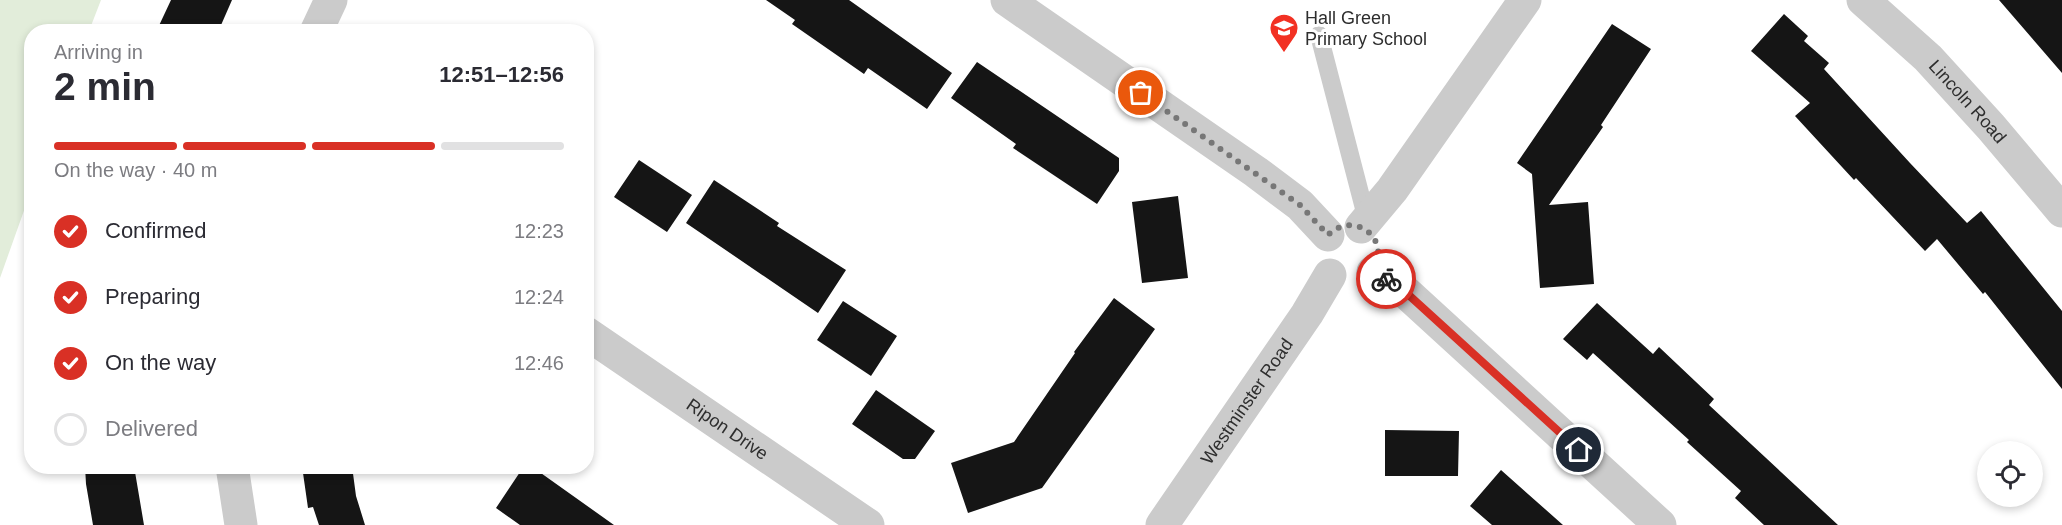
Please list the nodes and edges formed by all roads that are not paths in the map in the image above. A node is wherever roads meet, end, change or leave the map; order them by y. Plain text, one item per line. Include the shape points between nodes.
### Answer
1 (331, 0) edge
2 (1007, 0) edge
3 (1525, 0) edge
4 (1863, 0) edge
5 (320, 24) edge
6 (1319, 36) dead end
7 (2062, 211) edge
8 (1364, 224) junction
9 (1328, 235) junction
10 (1373, 272) junction
11 (1330, 275) junction
12 (594, 338) edge
13 (232, 474) edge
14 (241, 525) edge
15 (868, 525) edge
16 (1162, 525) edge
17 (1660, 525) edge

1 - 5 street
2 - 9 street via 1256,172 1300,205
3 - 8 street
4 - 7 street, Lincoln Road via 1928,58
6 - 8 lane
8 - 9 street via 1344,226
8 - 10 street via 1378,247 1379,260
9 - 11 street via 1321,257
10 - 11 street via 1350,284
10 - 17 street via 1401,288
11 - 16 street, Westminster Road
12 - 15 street, Ripon Drive
13 - 14 street

